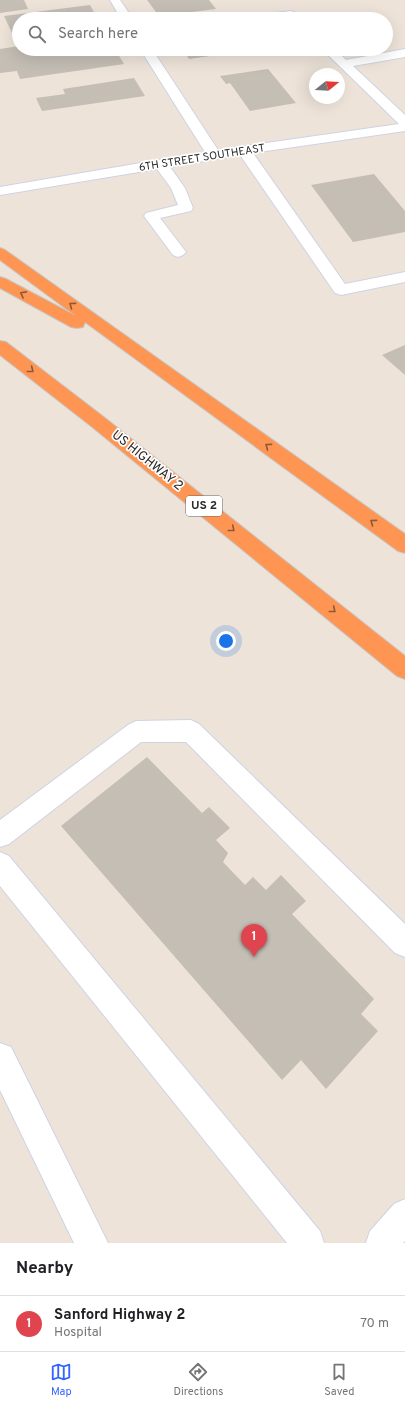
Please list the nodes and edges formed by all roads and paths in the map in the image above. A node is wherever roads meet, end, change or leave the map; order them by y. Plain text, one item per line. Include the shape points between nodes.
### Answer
1 (115, 0) edge
2 (282, 5) dead end
3 (123, 12) edge
4 (290, 12) edge
5 (405, 53) edge
6 (393, 55) edge
7 (150, 56) edge
8 (335, 56) edge
9 (388, 56) edge
10 (344, 64) junction
11 (405, 122) edge
12 (405, 127) edge
13 (244, 151) junction
14 (214, 155) junction
15 (161, 164) junction
16 (0, 191) edge
17 (178, 252) dead end
18 (0, 253) edge
19 (405, 277) edge
20 (0, 282) edge
21 (0, 346) edge
22 (190, 390) junction
23 (405, 545) edge
24 (405, 669) edge
25 (0, 835) edge
26 (0, 865) edge
27 (405, 943) edge
28 (0, 1058) edge
29 (405, 1215) edge
30 (91, 1243) edge
31 (308, 1243) edge
32 (382, 1243) edge

1 - 3 street
2 - 4 street
5 - 6 street
7 - 14 street
8 - 10 street
9 - 10 street
10 - 11 street
12 - 13 street, 6TH STREET SOUTHEAST
13 - 14 street, 6TH STREET SOUTHEAST
13 - 19 street via 341,290
14 - 15 street, 6TH STREET SOUTHEAST
15 - 16 street, 6TH STREET SOUTHEAST
15 - 17 street via 178,188 186,208 151,216
22 -> 18 highway
22 -> 20 highway via 83,326
21 -> 24 highway, US HIGHWAY 2 / US 2
23 -> 22 highway
25 - 27 street via 136,732 191,731
26 - 31 street
28 - 30 street
29 - 32 street

